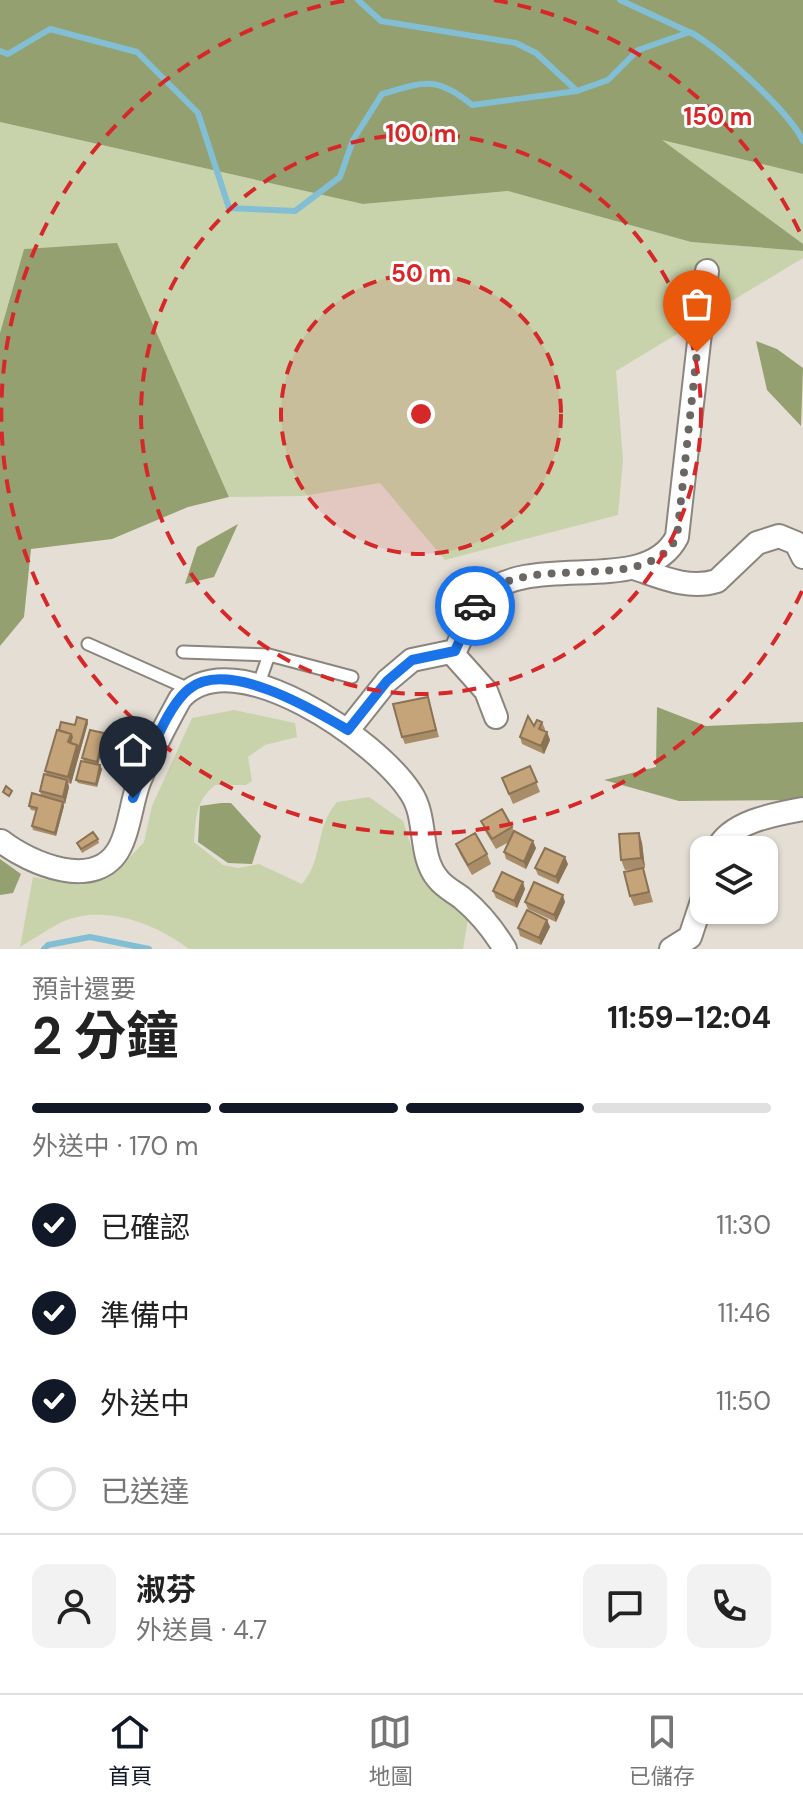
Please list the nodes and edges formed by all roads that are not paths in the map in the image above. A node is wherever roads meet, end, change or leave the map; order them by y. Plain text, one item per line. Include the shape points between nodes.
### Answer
1 (707, 271) dead end
2 (803, 557) edge
3 (634, 568) junction
4 (88, 644) dead end
5 (183, 652) dead end
6 (452, 653) junction
7 (269, 655) junction
8 (352, 677) dead end
9 (258, 686) junction
10 (189, 689) junction
11 (496, 717) dead end
12 (348, 730) junction
13 (803, 809) edge
14 (726, 836) edge
15 (1, 841) edge
16 (694, 924) edge
17 (505, 949) edge
18 (671, 949) edge

1 - 3 street via 677,537 662,558
2 - 3 street via 796,543 779,536 757,543 708,584 683,584
3 - 6 street via 562,572 497,587 478,601
4 - 10 lane
5 - 7 lane
6 - 11 street via 486,691
6 - 12 street via 412,660 387,681
7 - 8 lane
7 - 9 lane
9 - 10 street via 212,680
9 - 12 street
10 - 15 street via 154,747 121,846 108,862 91,869 53,869 29,861
12 - 17 street via 402,779 418,804 432,869 484,919
13 - 14 street via 762,819
16 - 18 street via 690,937

